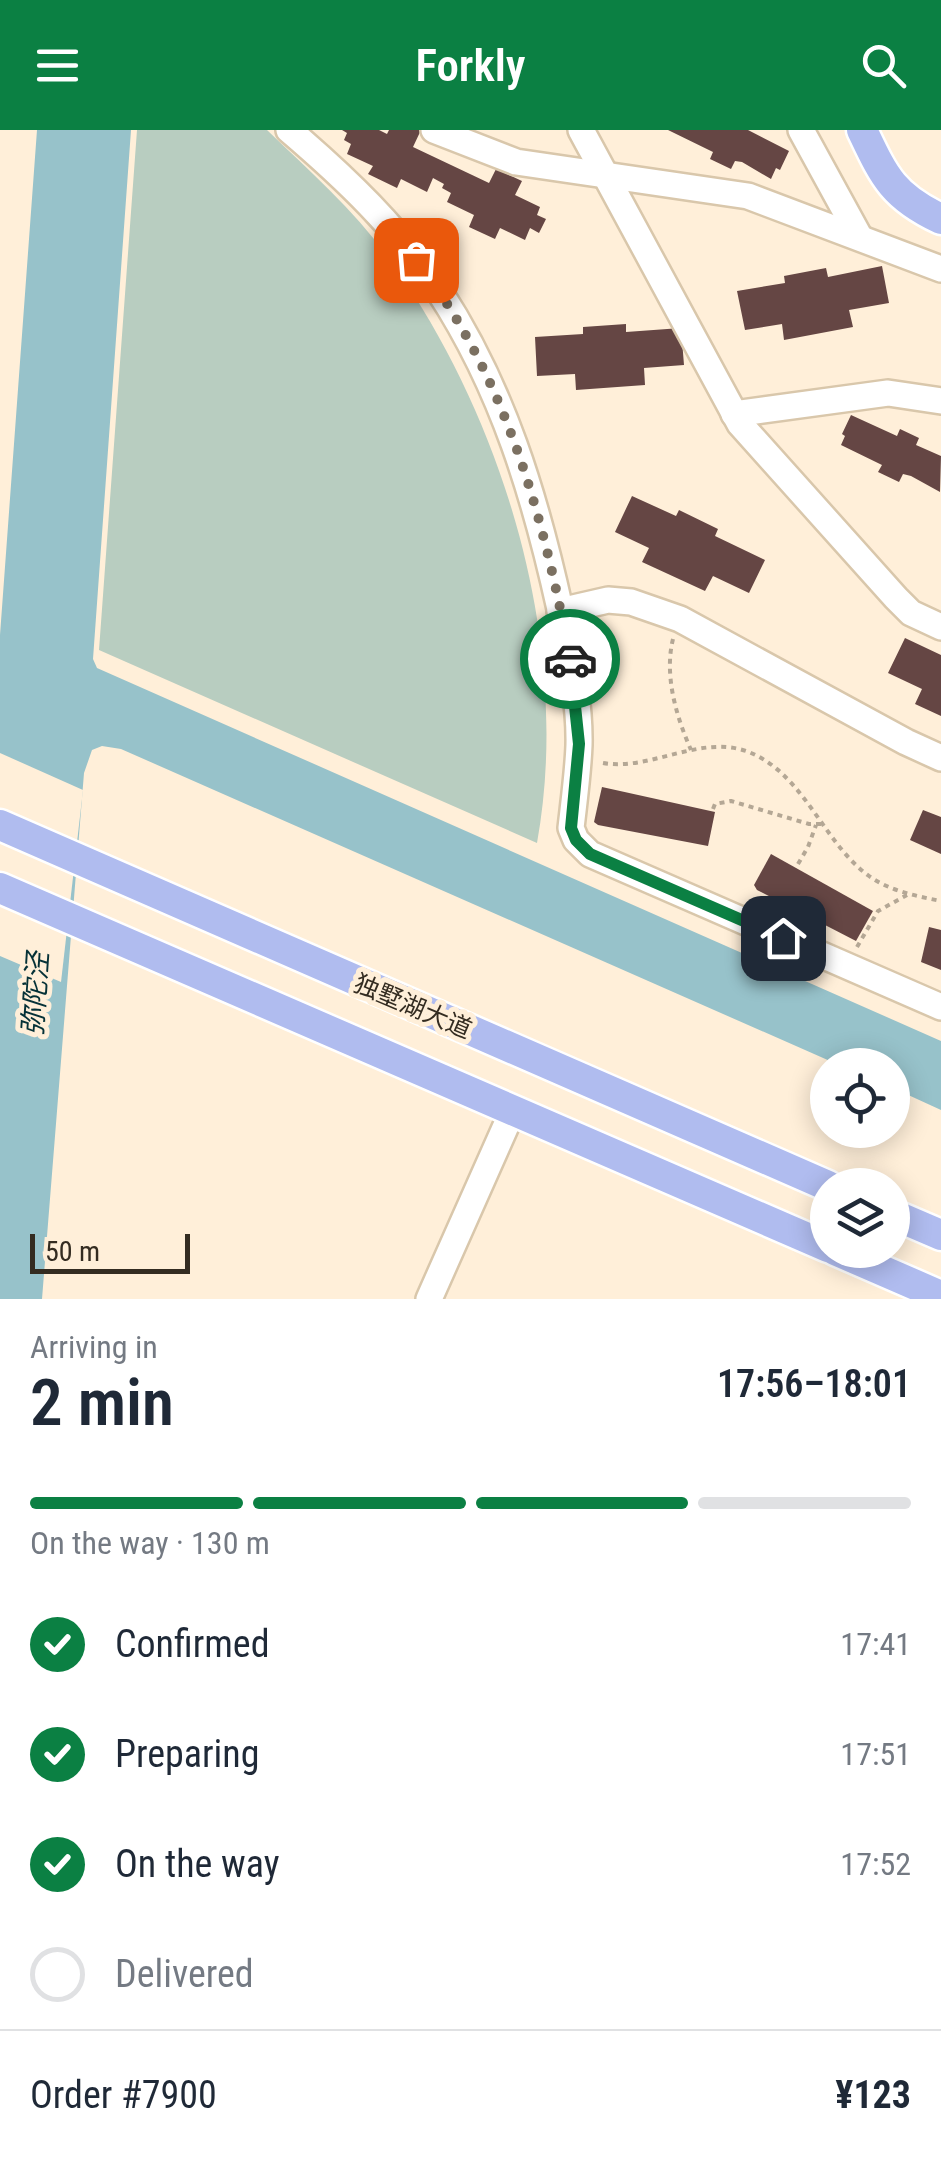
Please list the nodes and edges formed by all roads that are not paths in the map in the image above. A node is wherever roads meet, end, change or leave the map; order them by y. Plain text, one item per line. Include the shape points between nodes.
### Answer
1 (289, 130) edge
2 (434, 130) edge
3 (582, 130) edge
4 (802, 130) edge
5 (862, 130) edge
6 (607, 177) junction
7 (941, 219) edge
8 (859, 236) junction
9 (941, 268) edge
10 (941, 401) edge
11 (734, 414) junction
12 (560, 611) junction
13 (941, 627) edge
14 (941, 758) edge
15 (0, 825) edge
16 (0, 888) edge
17 (941, 1007) edge
18 (513, 1110) junction
19 (810, 1178) edge
20 (910, 1222) edge
21 (941, 1235) edge
22 (810, 1239) edge
23 (876, 1268) edge
24 (941, 1296) edge
25 (429, 1299) edge

1 - 12 lane via 392,232 438,289 475,352 530,486
2 - 6 lane via 516,162
3 - 6 lane
4 - 8 lane
5 - 7 main road via 900,196
6 - 8 lane via 748,196
6 - 11 lane
8 - 9 lane
10 - 11 lane via 888,393
11 - 13 lane via 896,598
12 - 14 lane via 608,600 680,619
12 - 17 lane via 575,687 576,840 590,854
15 - 19 main road, 独墅湖大道
16 - 18 main road
18 - 22 main road
18 - 25 lane
20 - 21 main road
23 - 24 main road

